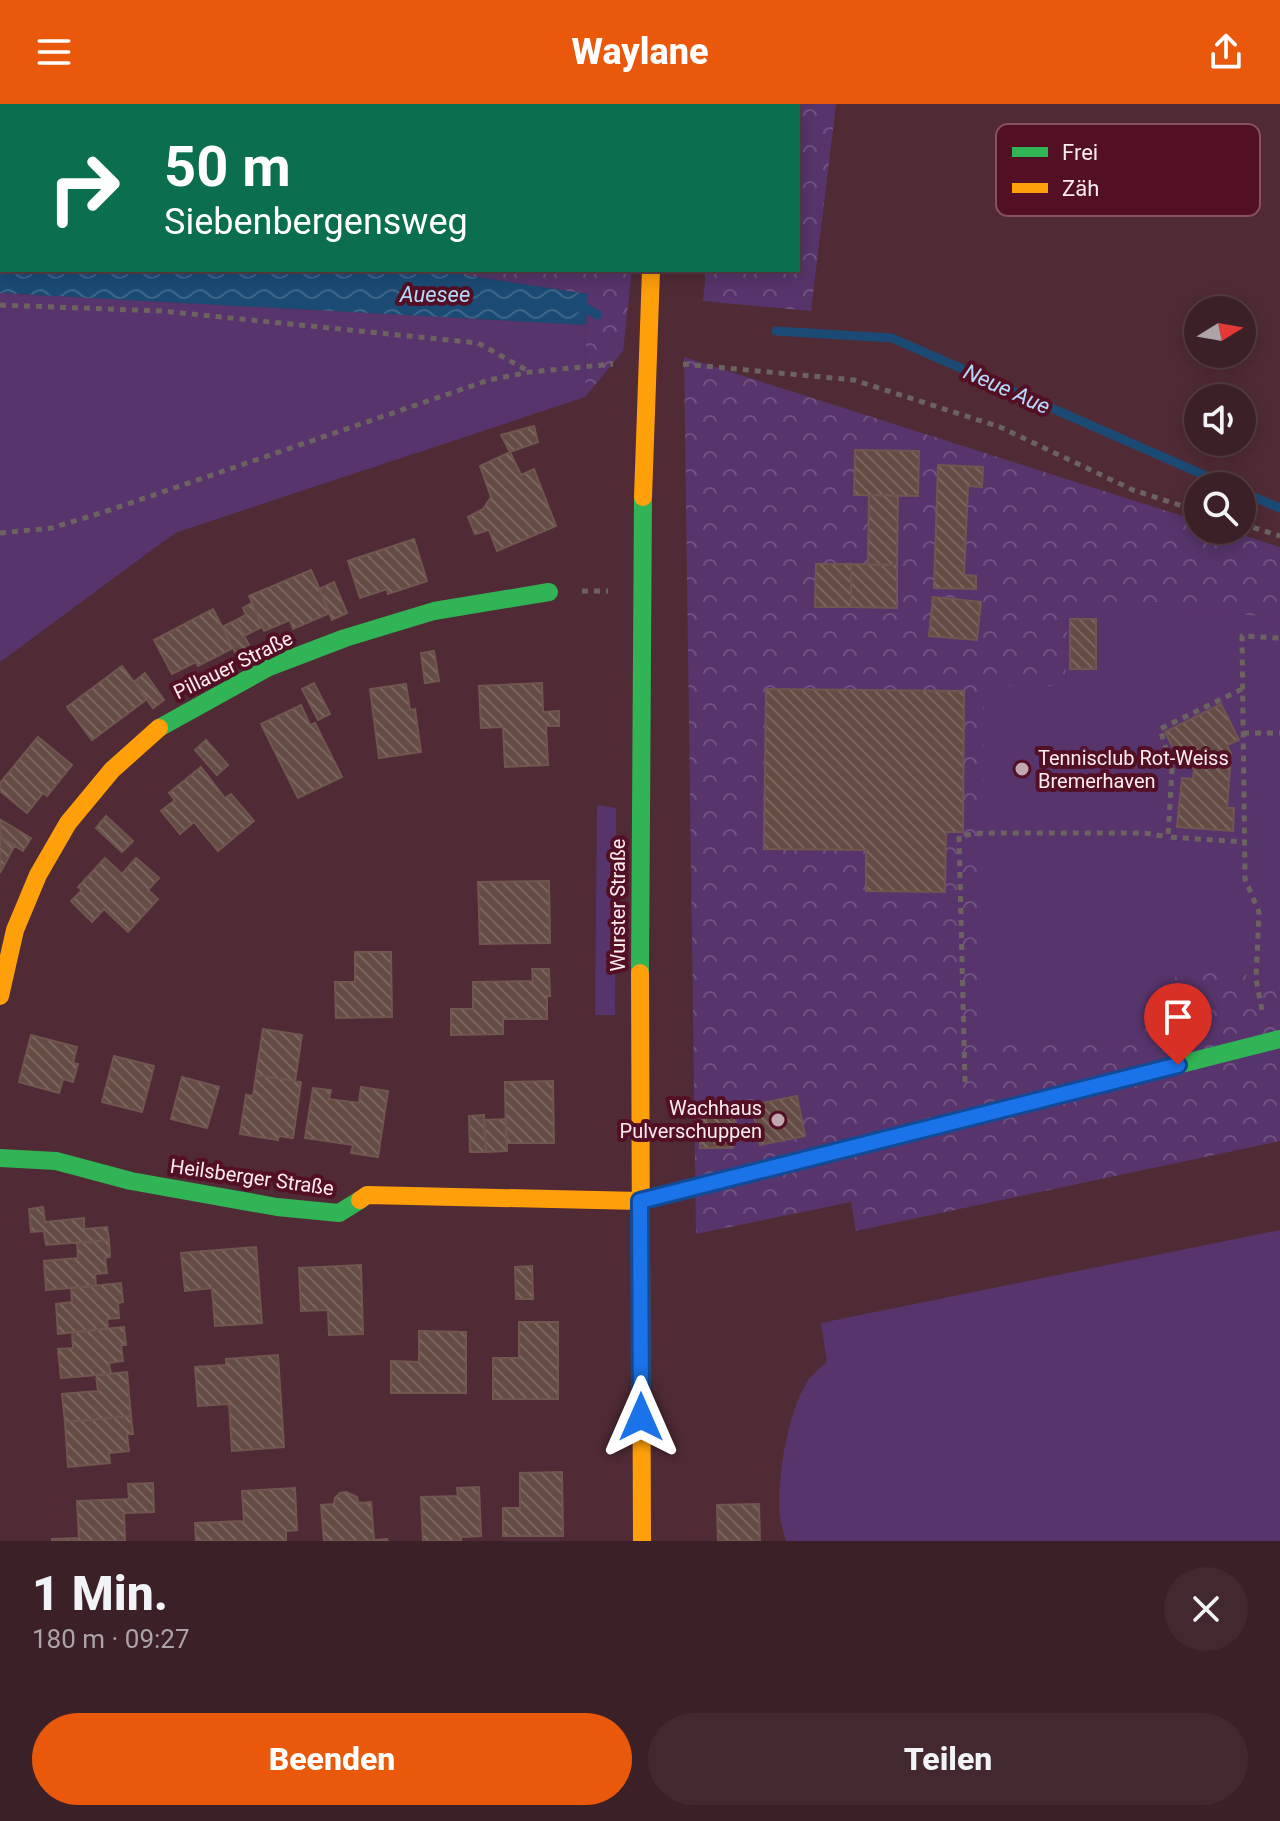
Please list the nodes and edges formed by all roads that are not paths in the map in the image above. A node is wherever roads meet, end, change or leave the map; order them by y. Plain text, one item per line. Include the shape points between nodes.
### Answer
1 (651, 272) edge
2 (549, 592) road end
3 (0, 996) edge
4 (1274, 1040) edge
5 (0, 1158) edge
6 (640, 1201) junction
7 (642, 1541) edge

1 - 6 street, Wurster Straße via 641,592
2 - 3 street, Pillauer Straße via 434,611 345,638 269,667 162,725 112,770 68,823 15,930
4 - 6 street, Heilsberger Straße
5 - 6 street, Heilsberger Straße via 56,1161 131,1181 339,1213 367,1195
6 - 7 street, Wurster Straße

